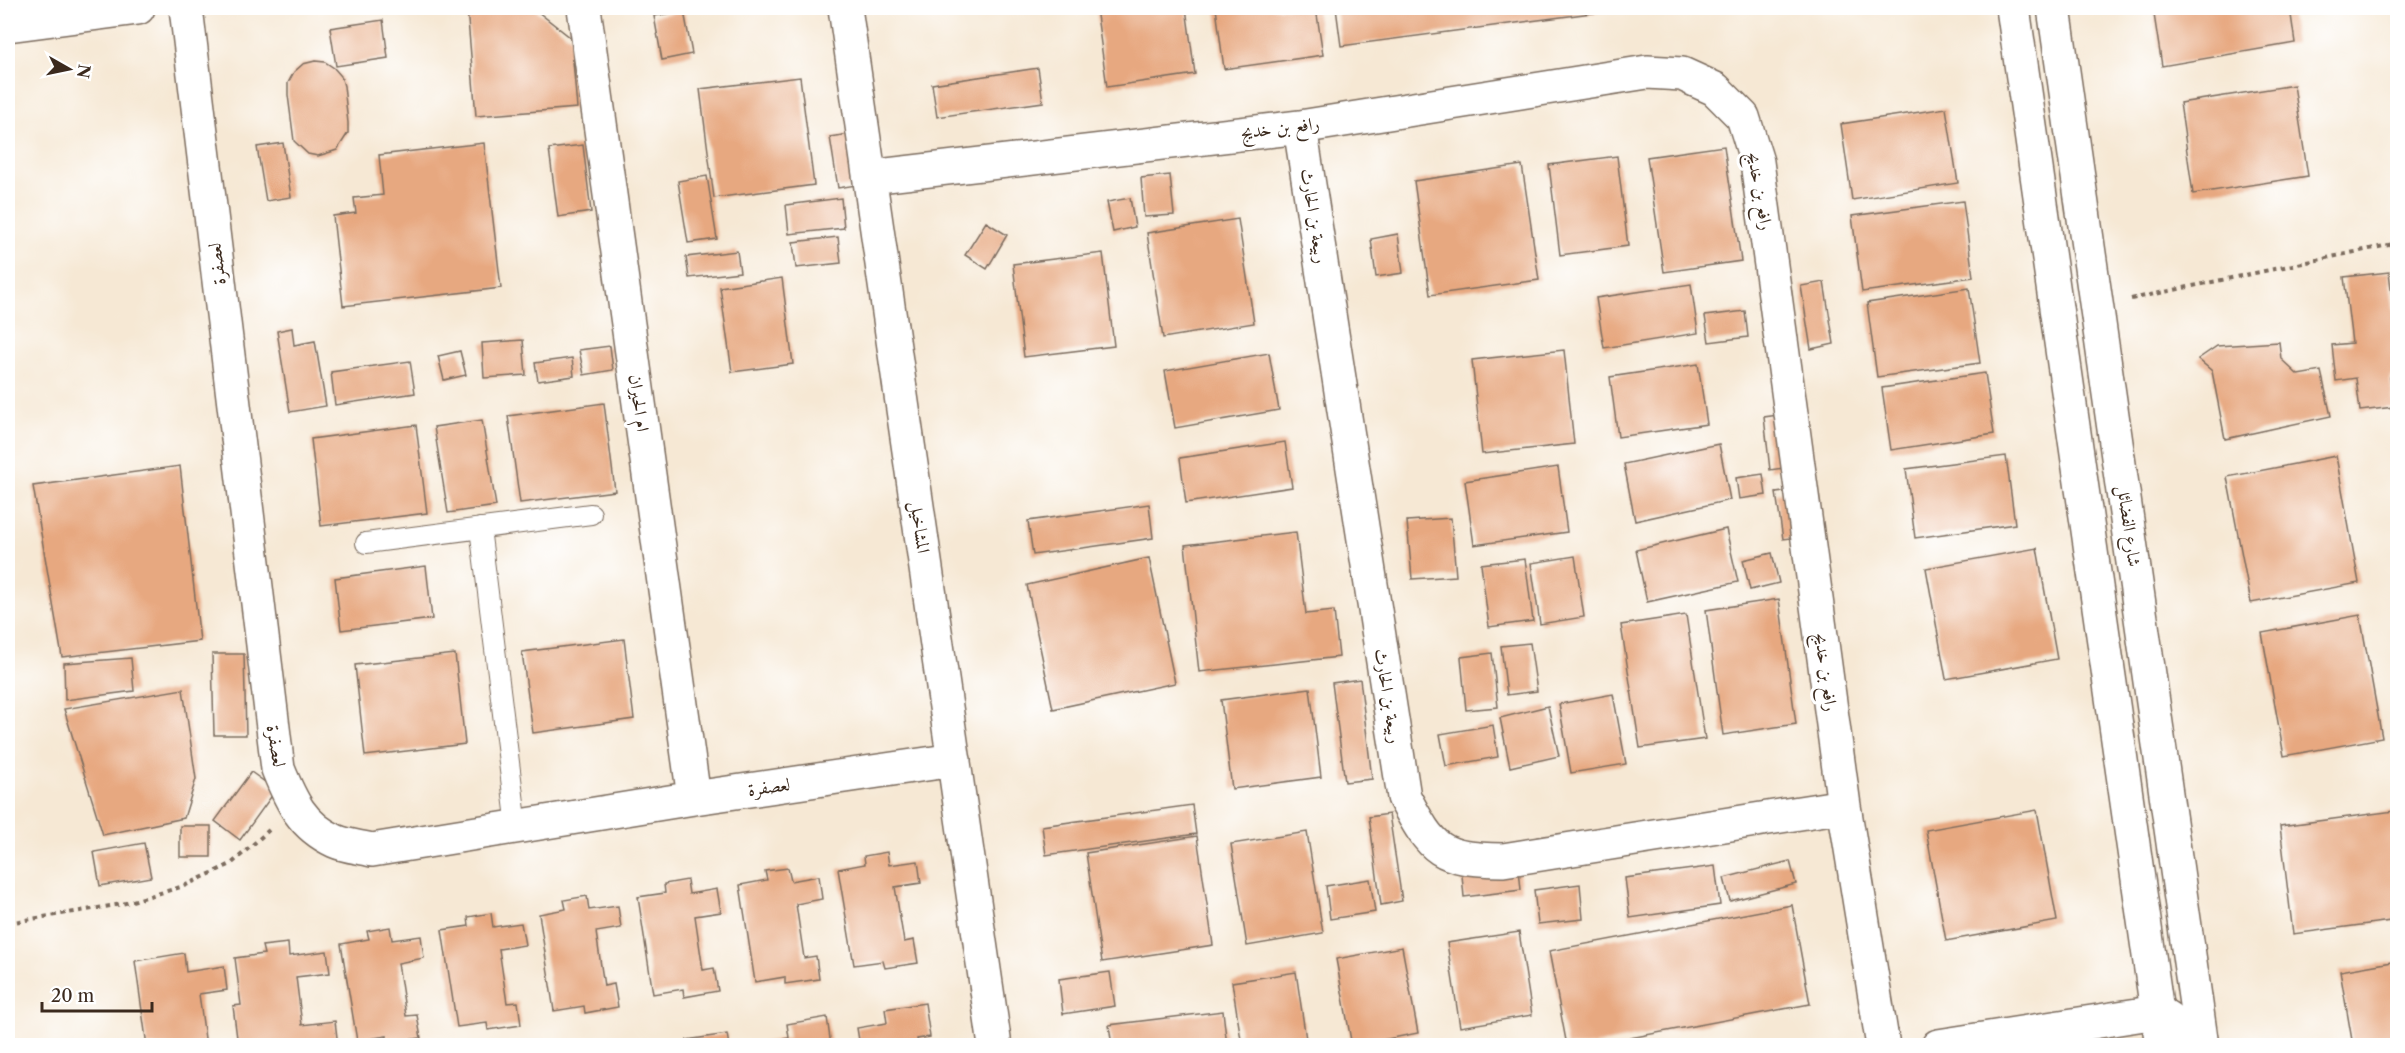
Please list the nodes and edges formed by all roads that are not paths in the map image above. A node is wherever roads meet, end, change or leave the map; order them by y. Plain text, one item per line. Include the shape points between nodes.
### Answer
1 (138, 8) edge
2 (186, 8) edge
3 (584, 8) edge
4 (845, 8) edge
5 (2013, 8) edge
6 (2054, 8) edge
7 (8, 25) edge
8 (1300, 127) junction
9 (870, 177) junction
10 (591, 514) dead end
11 (480, 528) junction
12 (366, 543) dead end
13 (954, 760) junction
14 (694, 798) junction
15 (1844, 806) junction
16 (517, 827) junction
17 (2157, 1012) junction
18 (995, 1046) edge
19 (1883, 1046) edge
20 (1938, 1046) edge
21 (2162, 1046) edge
22 (2184, 1046) edge
23 (2202, 1046) edge

1 - 7 street
2 - 16 street, لعصفرة via 278,770 294,807 315,829 336,842 372,850
3 - 14 street, ام الحيران
4 - 9 street, المشاخيل
5 - 17 street
6 - 23 street, شارع الفضائل
8 - 9 street, رافع بن خديج
8 - 15 street, ربيعة بن الحارث via 1404,797 1421,831 1443,853 1472,860 1503,860
8 - 15 street, رافع بن خديج via 1647,72 1682,74 1715,89 1743,117 1757,162
9 - 13 street, المشاخيل
10 - 11 lane
11 - 12 lane
11 - 16 lane
13 - 14 street, لعصفرة
13 - 18 street, المشاخيل
14 - 16 street, لعصفرة
15 - 19 street, رافع بن خديج
17 - 20 street
17 - 21 street
17 - 22 street via 2178,1027

